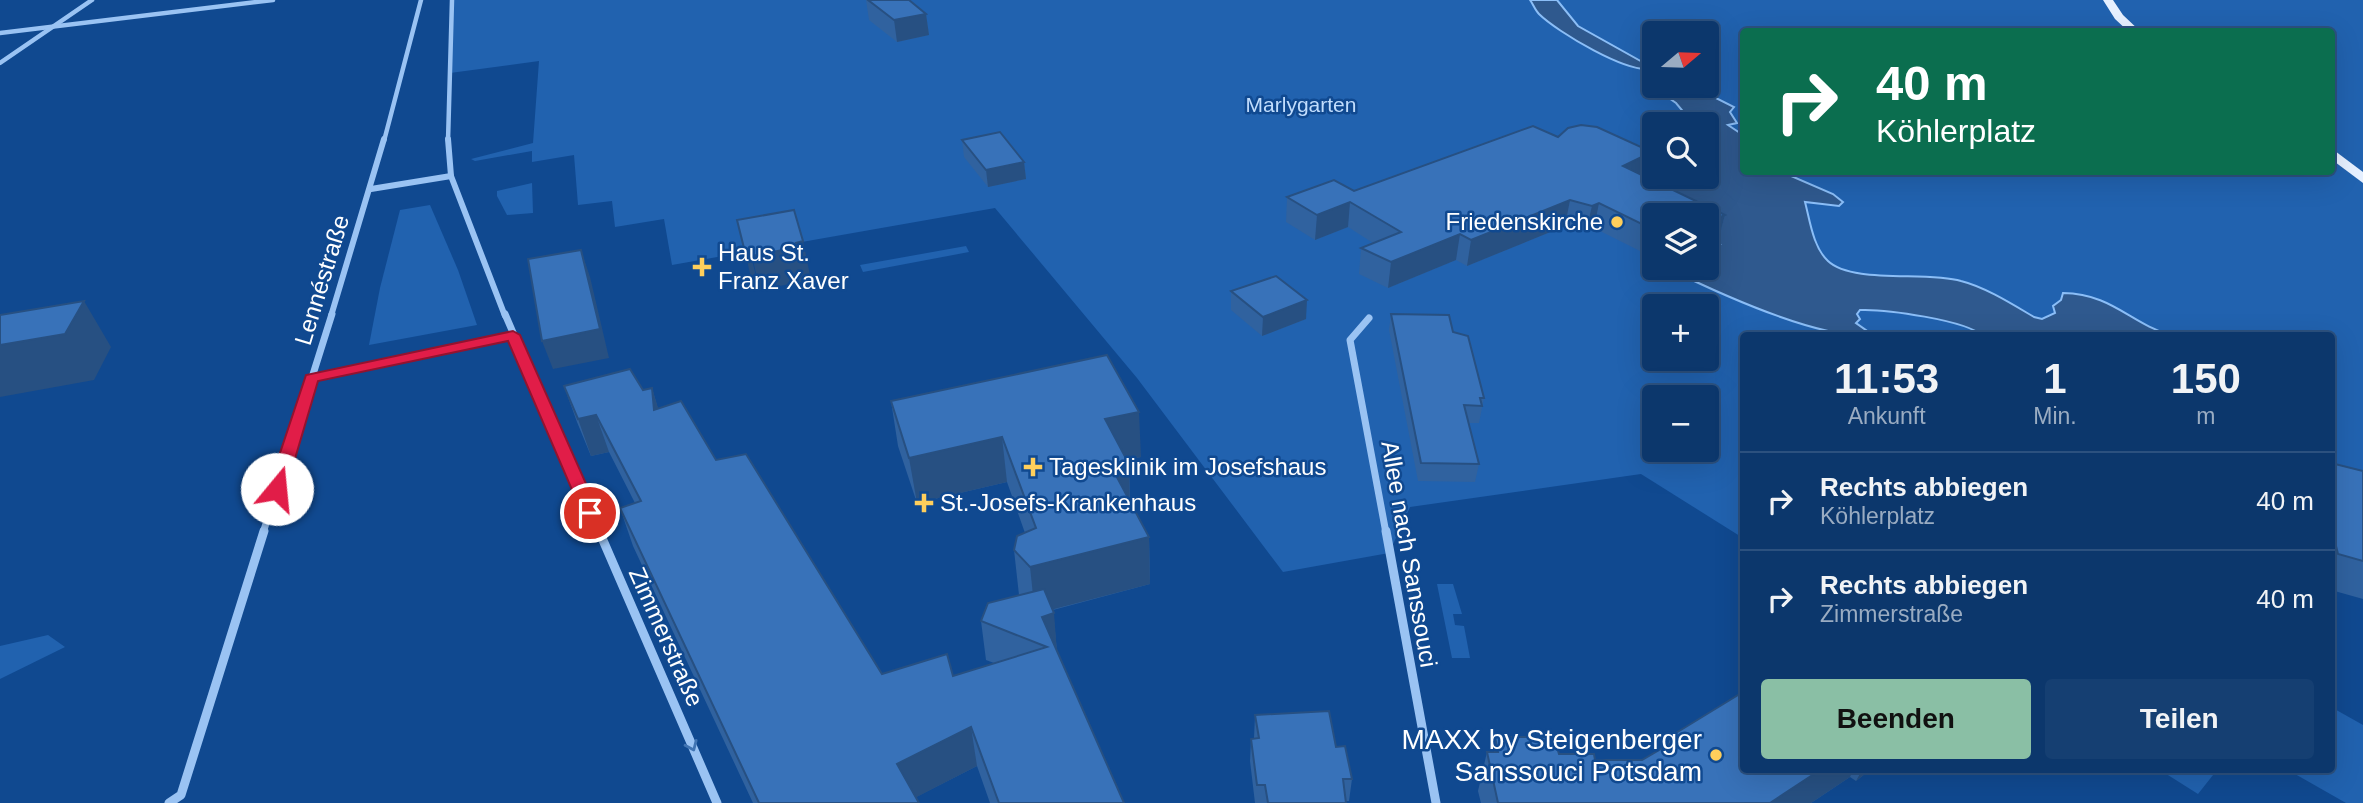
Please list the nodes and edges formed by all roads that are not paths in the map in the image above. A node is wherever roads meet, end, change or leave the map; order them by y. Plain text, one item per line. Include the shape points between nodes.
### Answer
1 (92, 0) edge
2 (273, 0) edge
3 (421, 0) edge
4 (452, 0) edge
5 (2108, 0) edge
6 (54, 26) junction
7 (2131, 28) edge
8 (0, 33) edge
9 (0, 63) edge
10 (2335, 155) edge
11 (451, 176) junction
12 (2363, 179) edge
13 (371, 189) junction
14 (1369, 318) dead end
15 (513, 335) junction
16 (312, 378) junction
17 (169, 803) edge
18 (717, 803) edge
19 (1436, 803) edge

1 - 6 street
2 - 6 street
3 - 13 street, Lennéstraße
4 - 11 street via 447,142
5 - 7 main road
6 - 8 street
6 - 9 street
10 - 12 main road
11 - 13 street
11 - 15 street, Zimmerstraße
13 - 16 street, Lennéstraße
14 - 19 street, Allee nach Sanssouci via 1350,340
15 - 16 street
15 -> 18 street, Zimmerstraße
16 - 17 street, Lennéstraße via 181,795

